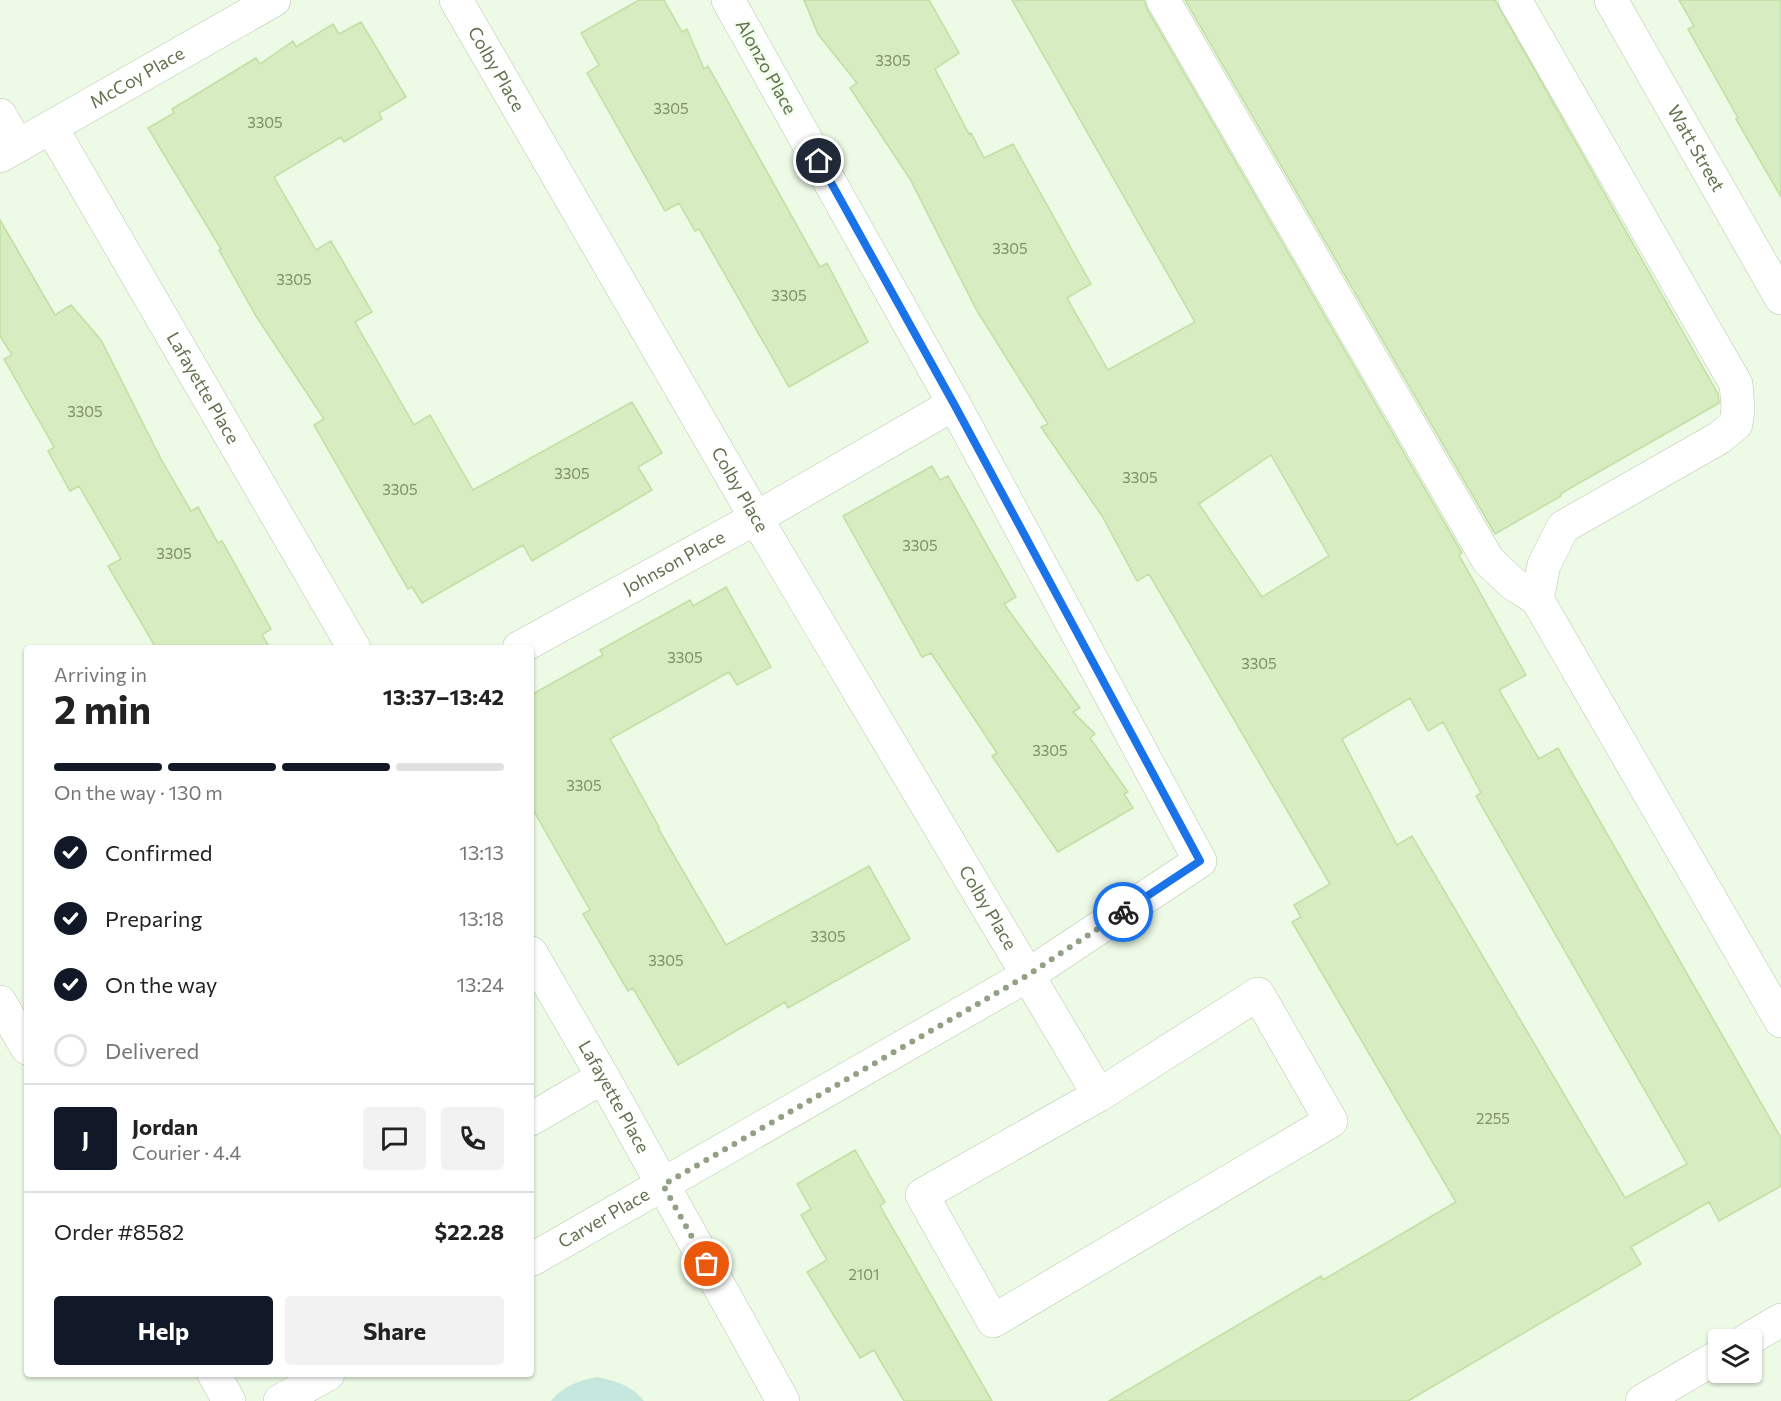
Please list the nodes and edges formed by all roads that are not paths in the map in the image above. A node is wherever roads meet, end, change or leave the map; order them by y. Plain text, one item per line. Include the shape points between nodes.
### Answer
1 (274, 0) edge
2 (456, 0) edge
3 (728, 0) edge
4 (1163, 0) edge
5 (1515, 0) edge
6 (1611, 0) edge
7 (0, 115) edge
8 (51, 126) junction
9 (9, 151) edge
10 (1781, 298) edge
11 (954, 404) junction
12 (756, 518) junction
13 (1537, 599) junction
14 (352, 645) edge
15 (524, 645) edge
16 (1200, 861) joint
17 (534, 958) edge
18 (1028, 975) junction
19 (0, 1002) edge
20 (1781, 1021) edge
21 (24, 1043) edge
22 (603, 1077) junction
23 (1099, 1095) junction
24 (534, 1117) edge
25 (663, 1185) junction
26 (534, 1258) edge
27 (1781, 1320) edge
28 (1762, 1331) edge
29 (1708, 1362) edge
30 (216, 1377) edge
31 (323, 1377) edge
32 (229, 1401) edge
33 (280, 1401) edge
34 (783, 1401) edge
35 (1642, 1401) edge

1 - 8 street, McCoy Place
2 - 12 street, Colby Place
3 - 11 street, Alonzo Place
4 - 13 street via 1488,560 1512,583
5 - 13 street via 1736,384 1738,408 1736,424 1719,438 1563,527 1544,565
6 - 10 street, Watt Street
7 - 9 street
8 - 9 street, McCoy Place
8 - 14 street, Lafayette Place
11 - 12 street, Johnson Place
11 - 16 street, Alonzo Place
12 - 15 street, Johnson Place
12 - 18 street, Colby Place
13 - 20 street
16 - 18 street, Carver Place
17 - 22 street, Lafayette Place
18 - 23 street, Colby Place
18 - 25 street, Carver Place
19 - 21 street
22 - 24 street
22 - 25 street, Lafayette Place
23 - 23 street via 1258,994 1331,1121 993,1321 922,1195
25 - 26 street, Carver Place
25 - 34 street, Lafayette Place
27 - 28 street
29 - 35 street
30 - 32 street
31 - 33 street

